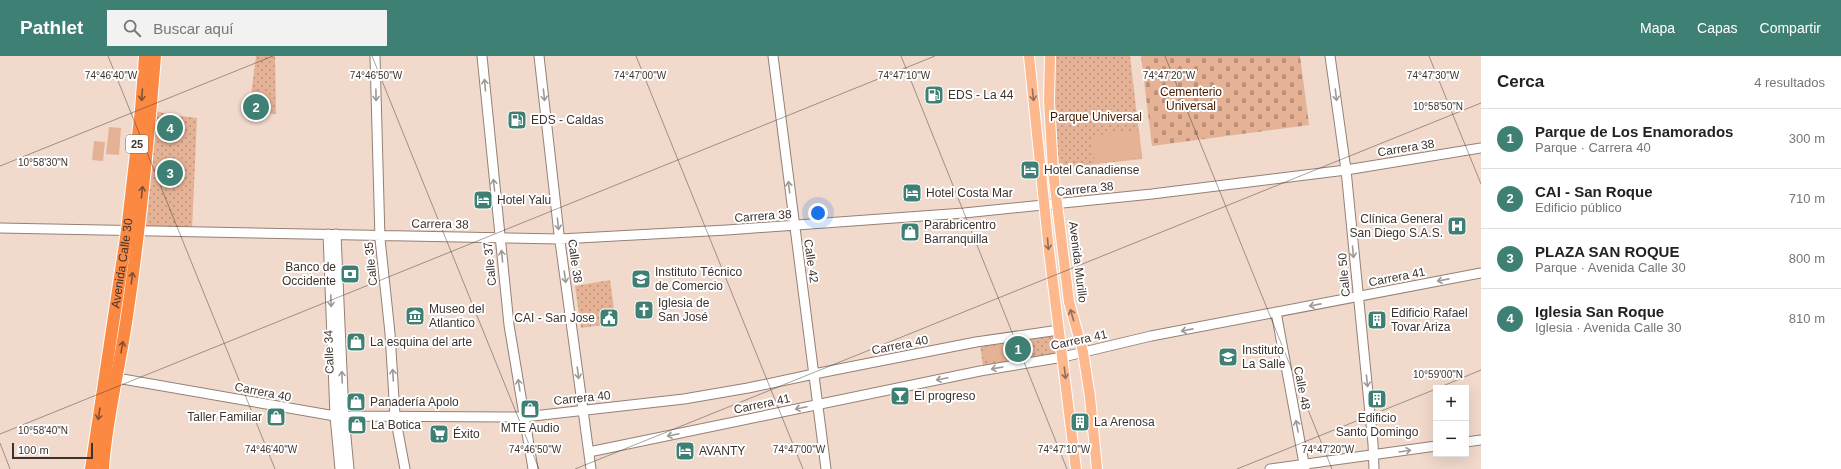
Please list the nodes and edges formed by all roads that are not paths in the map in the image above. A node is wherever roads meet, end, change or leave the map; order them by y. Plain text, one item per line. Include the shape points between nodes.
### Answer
1 (145, 56) edge
2 (156, 56) edge
3 (375, 56) edge
4 (482, 56) edge
5 (540, 56) edge
6 (773, 56) edge
7 (1029, 56) edge
8 (1050, 56) edge
9 (1330, 56) edge
10 (1481, 148) edge
11 (1346, 170) junction
12 (1057, 204) junction
13 (1045, 205) junction
14 (794, 225) junction
15 (0, 228) edge
16 (132, 231) junction
17 (332, 234) junction
18 (380, 235) junction
19 (500, 237) junction
20 (560, 239) junction
21 (1481, 273) edge
22 (1358, 297) junction
23 (1276, 312) junction
24 (1059, 330) junction
25 (1083, 352) junction
26 (1063, 357) junction
27 (814, 374) junction
28 (111, 377) junction
29 (819, 404) junction
30 (582, 411) junction
31 (340, 416) junction
32 (395, 416) junction
33 (524, 417) junction
34 (1481, 440) edge
35 (1469, 442) edge
36 (1433, 446) edge
37 (589, 452) junction
38 (1374, 455) junction
39 (1305, 467) edge
40 (91, 469) edge
41 (103, 469) edge
42 (340, 469) edge
43 (349, 469) edge
44 (405, 469) edge
45 (533, 469) edge
46 (591, 469) edge
47 (826, 469) edge
48 (1076, 469) edge
49 (1097, 469) edge
50 (1270, 469) edge
51 (1374, 469) edge

1 -> 16 highway, Avenida Calle 30 / 25
16 -> 2 highway, Avenida Calle 30 / 25
3 -> 18 street, Calle 35
19 -> 4 street, Calle 37
5 -> 20 street, Calle 38
14 -> 6 street, Calle 42
7 -> 13 main road
8 - 12 main road, Avenida Murillo via 1049,101
9 -> 11 street, Calle 50
10 - 11 street, Carrera 38
11 - 12 street, Carrera 38
11 -> 22 street, Calle 50
12 - 13 street, Carrera 38
25 -> 12 main road, Avenida Murillo via 1069,302
13 - 14 street, Carrera 38
13 -> 24 main road
14 - 20 street, Carrera 38
14 - 27 street, Calle 42
15 - 16 street, Carrera 38
16 - 17 street, Carrera 38
16 - 28 highway, Avenida Calle 30 / 25
17 - 18 street, Carrera 38
17 - 31 street, Calle 34
18 - 19 street, Carrera 38
32 -> 18 street, Calle 35
19 - 20 street, Carrera 38
33 -> 19 street, Calle 37 via 509,325
20 -> 30 street, Calle 38
21 -> 22 street, Carrera 41
22 -> 23 street, Carrera 41
22 -> 38 street, Calle 50
23 -> 25 street, Carrera 41
39 -> 23 street, Calle 48
24 - 26 main road
24 - 27 street, Carrera 40 via 976,342
25 - 26 street, Carrera 41
25 - 49 main road, Avenida Murillo
26 -> 29 street, Carrera 41
26 -> 48 main road
27 - 29 street, Calle 42
27 - 30 street, Carrera 40 via 741,390
28 - 31 street, Carrera 40
28 -> 40 highway, Avenida Calle 30 / 25
28 - 41 highway, Avenida Calle 30 / 25
29 -> 37 street, Carrera 41
29 - 47 street, Calle 42
30 - 33 street, Carrera 40
30 - 37 street, Calle 38
31 - 32 street, Carrera 40
31 - 42 street, Calle 34
31 - 43 street, Calle 34
32 - 33 street, Carrera 40
32 - 44 street, Calle 35
33 - 45 street, Calle 37
34 - 35 street
38 -> 36 street
37 - 46 street, Calle 38
38 - 39 street
38 - 51 street, Calle 50
39 - 50 street

